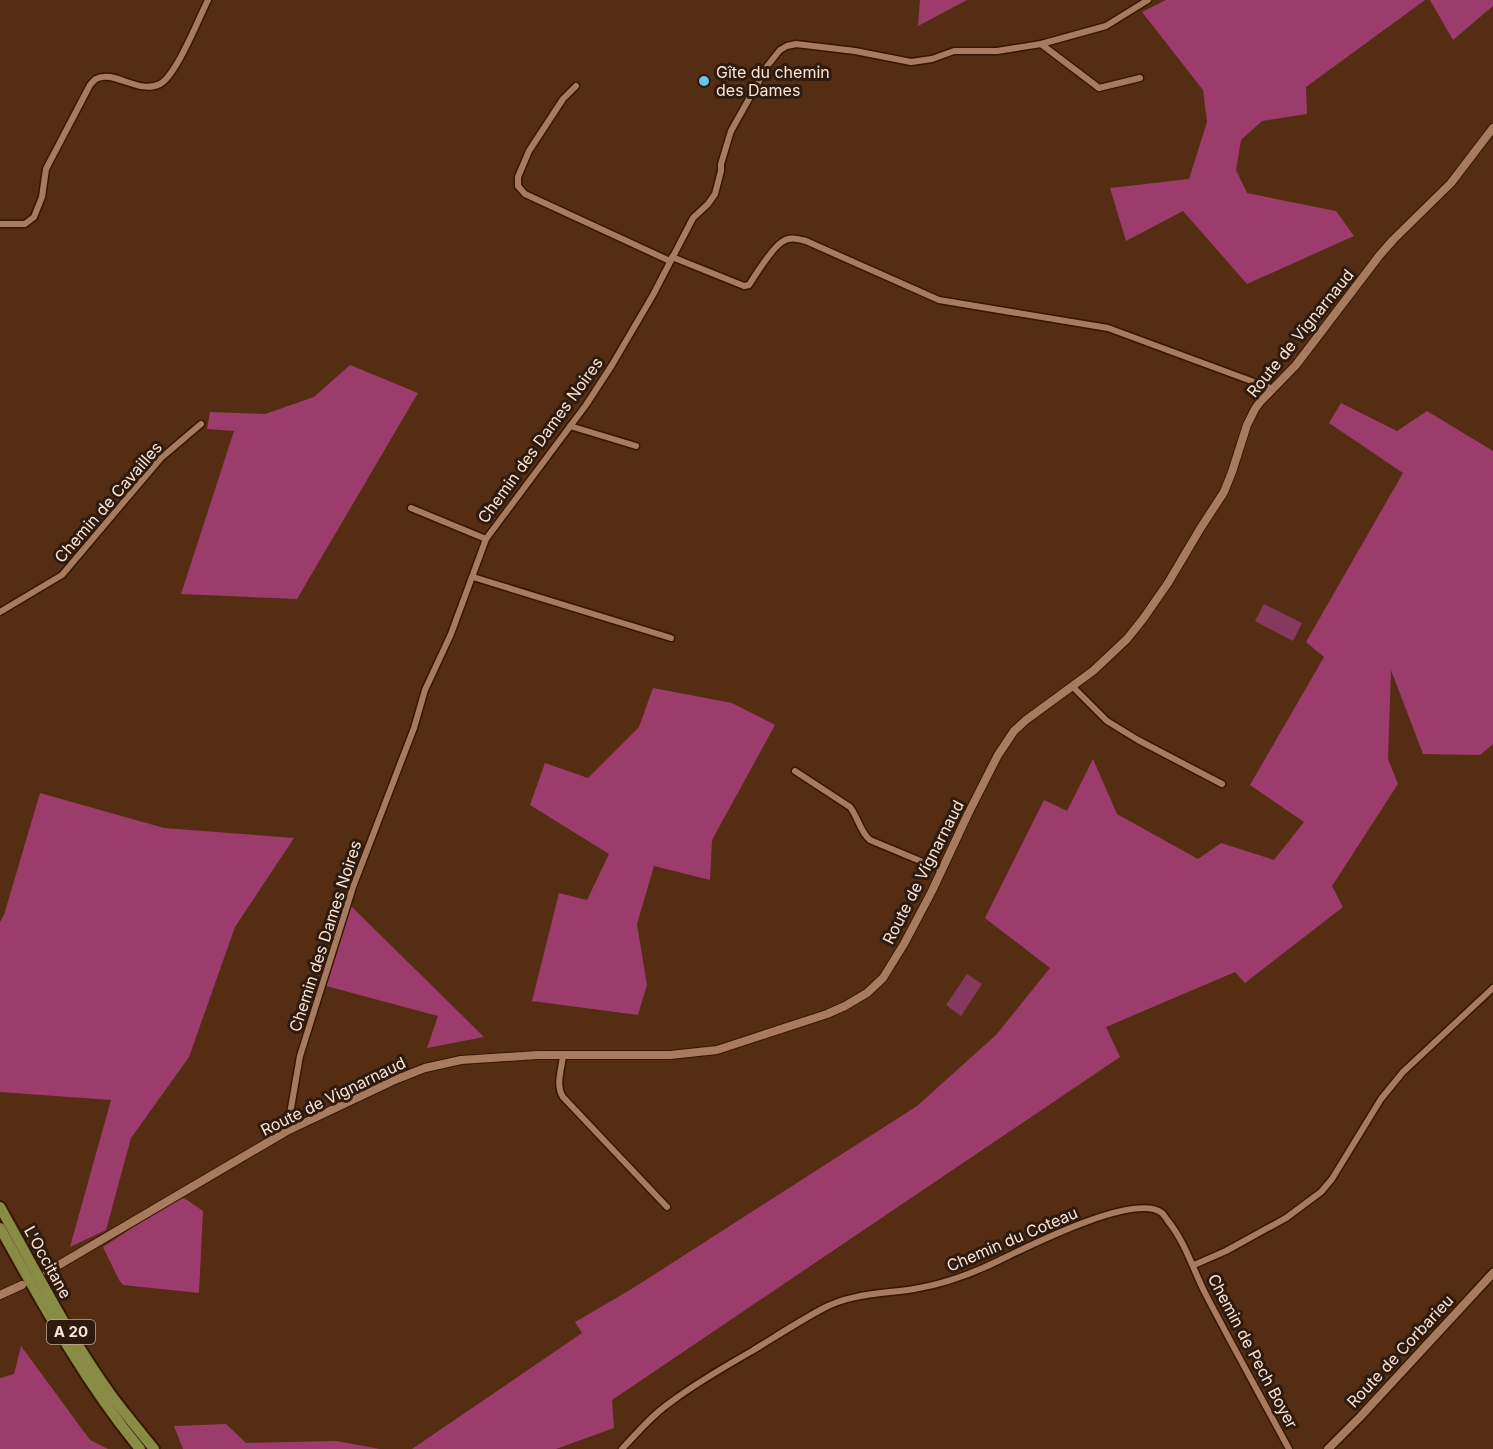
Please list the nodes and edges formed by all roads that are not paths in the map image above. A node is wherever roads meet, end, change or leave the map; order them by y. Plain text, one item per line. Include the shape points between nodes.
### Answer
1 (208, 0) edge
2 (1148, 0) edge
3 (1041, 44) junction
4 (1140, 78) dead end
5 (576, 86) dead end
6 (1493, 128) edge
7 (0, 224) edge
8 (671, 259) junction
9 (1273, 389) junction
10 (201, 424) dead end
11 (570, 426) junction
12 (636, 446) dead end
13 (411, 508) dead end
14 (486, 539) junction
15 (472, 577) junction
16 (0, 612) edge
17 (671, 638) dead end
18 (1072, 686) junction
19 (795, 771) dead end
20 (1222, 784) dead end
21 (942, 870) junction
22 (1493, 988) edge
23 (563, 1055) junction
24 (287, 1131) junction
25 (667, 1206) dead end
26 (0, 1207) edge
27 (0, 1228) edge
28 (1194, 1265) junction
29 (47, 1272) dead end
30 (1493, 1273) edge
31 (22, 1286) dead end
32 (0, 1295) edge
33 (140, 1449) edge
34 (154, 1449) edge
35 (622, 1449) edge
36 (1289, 1449) edge
37 (1328, 1449) edge

1 - 7 street via 183,53 161,84 142,87 108,77 97,78 90,85 46,169 34,217 25,224
2 - 3 street, Chemin des Dames Noires via 1106,26
3 - 4 street via 1099,88
3 - 8 street, Chemin des Dames Noires via 997,51 954,51 911,62 796,44 780,50 731,131 715,194 693,218
5 - 8 street via 529,151 518,186 525,194
6 - 9 street, Route de Vignarnaud via 1450,183 1379,256 1296,365
8 - 9 street via 744,286 749,285 782,242 796,238 939,300 1108,328
8 - 11 street, Chemin des Dames Noires via 612,365
9 - 18 street, Route de Vignarnaud via 1251,417 1224,492 1156,602 1127,639
10 - 16 street, Chemin de Cavailles via 161,458 62,575
11 - 12 street
11 - 14 street, Chemin des Dames Noires
13 - 14 street
14 - 15 street, Chemin des Dames Noires
15 - 17 street
15 - 24 street, Chemin des Dames Noires via 425,690 353,887 300,1056
18 - 20 street via 1107,721
18 - 21 street, Route de Vignarnaud via 1014,731 998,755
19 - 21 street via 850,807 870,840
21 - 23 street, Route de Vignarnaud via 883,978 845,1006 717,1050 670,1055
22 - 28 street via 1381,1099 1321,1192 1286,1218
23 - 24 street, Route de Vignarnaud via 461,1060 425,1068
23 - 25 street via 560,1092
24 - 29 street, Route de Vignarnaud
26 - 34 highway, L'Occitane / A 20 via 94,1370
27 - 33 highway, L'Occitane / A 20 via 65,1344
28 - 35 street, Chemin du Coteau via 1161,1212 1130,1209 1076,1224 947,1281 866,1294 824,1308 670,1402
28 - 36 street, Chemin de Pech Boyer
30 - 37 main road, Route de Corbarieu
31 - 32 street

